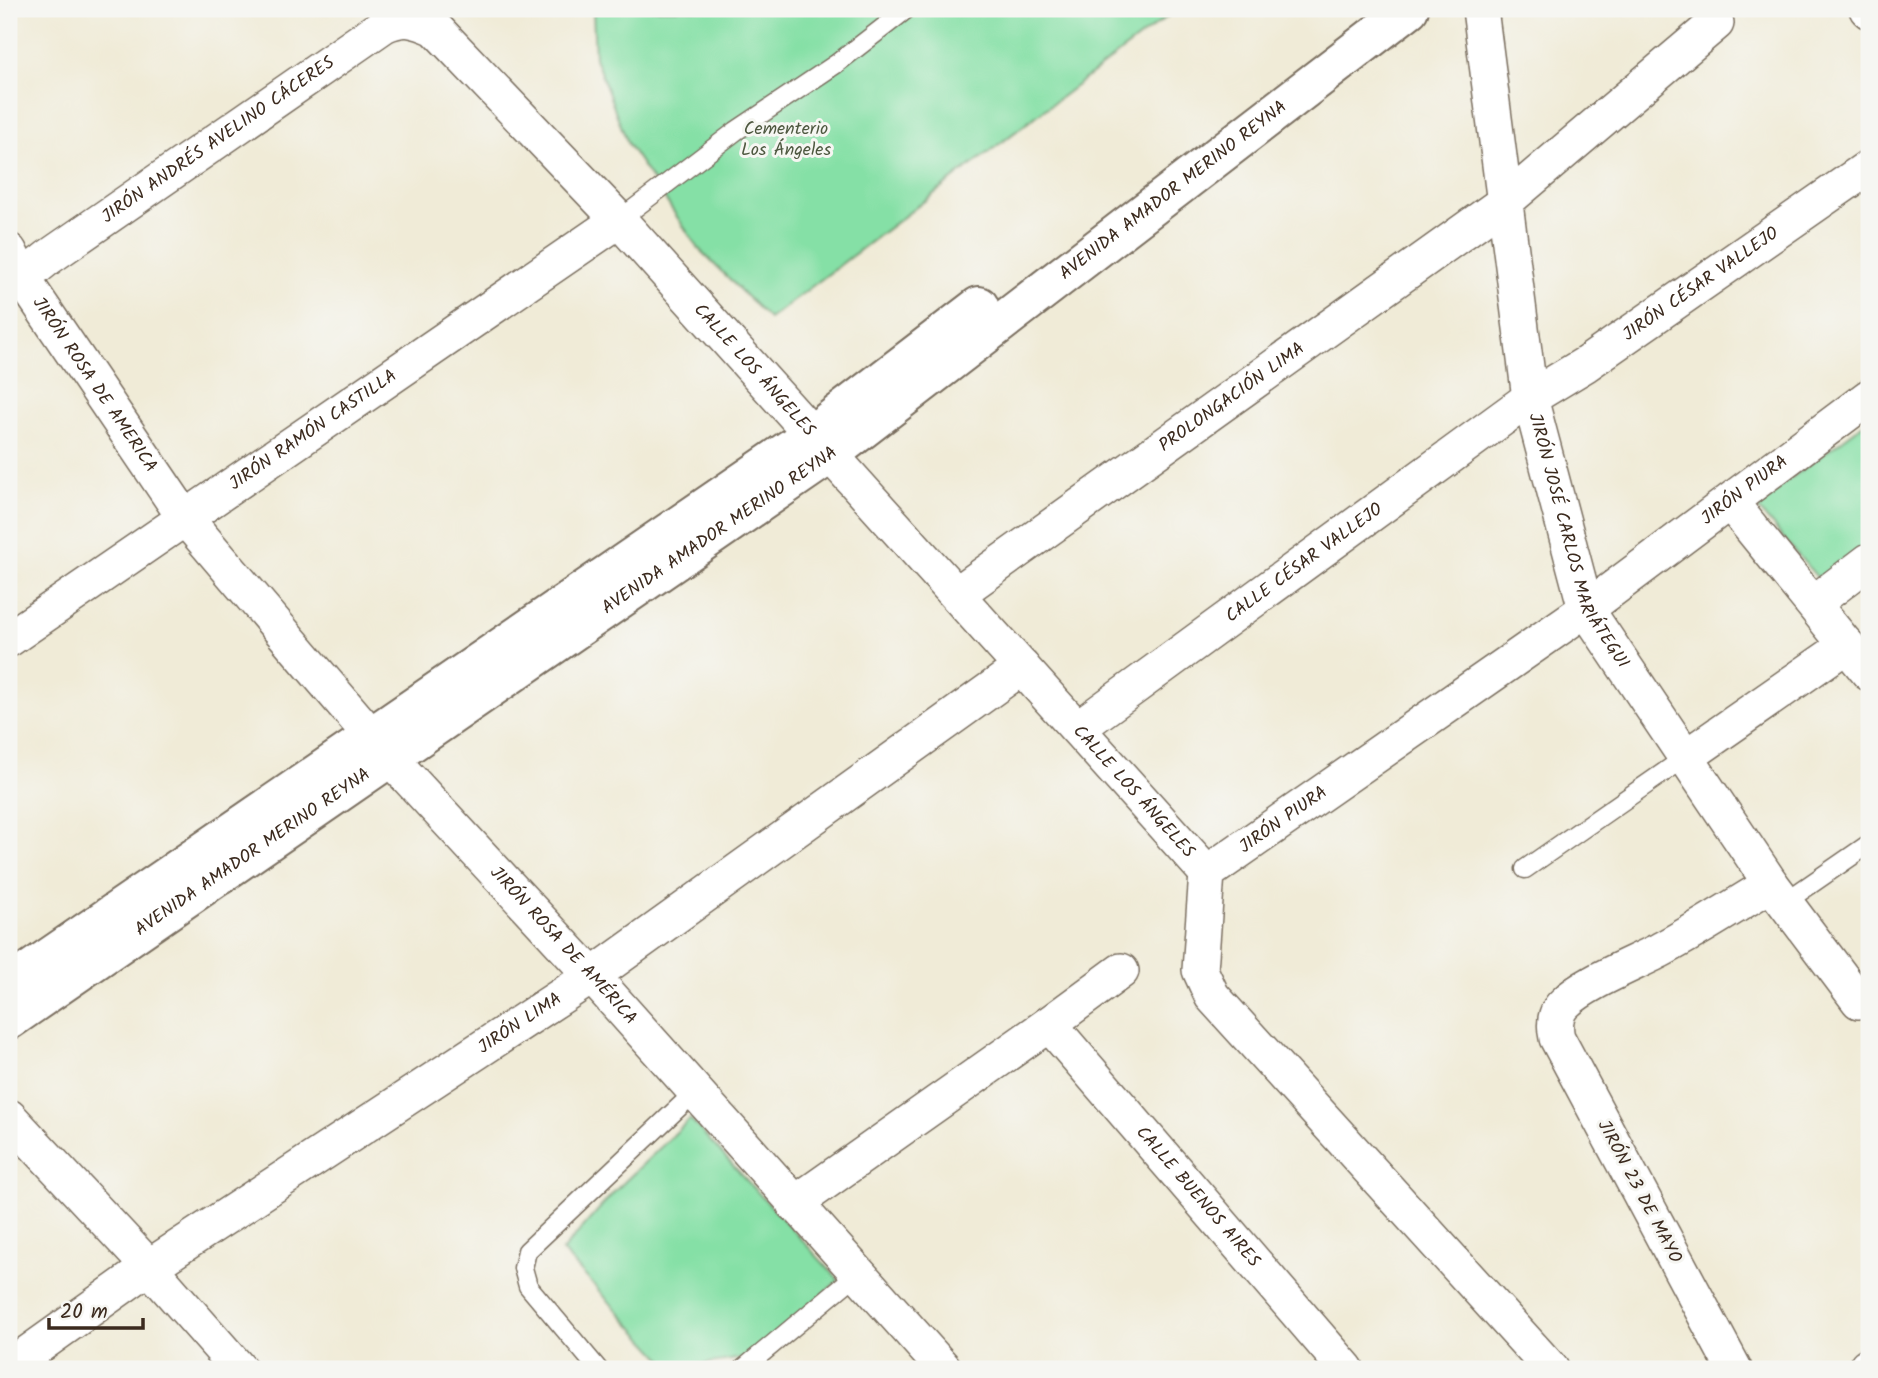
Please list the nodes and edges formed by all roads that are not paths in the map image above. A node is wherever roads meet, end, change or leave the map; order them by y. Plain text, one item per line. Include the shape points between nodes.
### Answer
1 (907, 9) edge
2 (1371, 9) edge
3 (1409, 9) edge
4 (1480, 9) edge
5 (1716, 23) dead end
6 (435, 28) joint
7 (1869, 167) edge
8 (1506, 201) junction
9 (619, 220) junction
10 (13, 273) edge
11 (1869, 397) edge
12 (1530, 398) junction
13 (820, 444) junction
14 (1730, 502) junction
15 (185, 518) junction
16 (1869, 561) edge
17 (957, 594) junction
18 (1814, 603) junction
19 (1586, 609) junction
20 (9, 639) edge
21 (1847, 645) junction
22 (1022, 667) junction
23 (1869, 673) edge
24 (1078, 728) junction
25 (380, 747) junction
26 (1686, 757) junction
27 (1869, 844) edge
28 (1525, 869) dead end
29 (1208, 873) junction
30 (1778, 893) junction
31 (1121, 971) dead end
32 (592, 976) junction
33 (9, 985) edge
34 (1864, 998) edge
35 (9, 1020) edge
36 (1049, 1024) junction
37 (695, 1093) junction
38 (9, 1117) edge
39 (794, 1204) junction
40 (149, 1267) junction
41 (857, 1274) junction
42 (9, 1367) edge
43 (239, 1369) edge
44 (598, 1369) edge
45 (744, 1369) edge
46 (944, 1369) edge
47 (1346, 1369) edge
48 (1551, 1369) edge
49 (1734, 1369) edge

1 - 9 lane
2 - 13 street, AVENIDA AMADOR MERINO REYNA
3 - 13 street, AVENIDA AMADOR MERINO REYNA
4 - 8 street, JIRÓN JOSÉ CARLOS MARIÁTEGUI
5 - 8 street, PROLONGACIÓN LIMA
6 - 9 street, CALLE LOS ÁNGELES
6 - 10 street, JIRÓN ANDRÉS AVELINO CÁCERES via 414,18 384,24 50,257
7 - 12 street, JIRÓN CÉSAR VALLEJO
8 - 12 street, JIRÓN JOSÉ CARLOS MARIÁTEGUI
8 - 17 street, PROLONGACIÓN LIMA
9 - 13 street, CALLE LOS ÁNGELES
9 - 15 street, JIRÓN RAMÓN CASTILLA
10 - 15 street, JIRÓN ROSA DE AMERICA
11 - 14 street, JIRÓN PIURA
12 - 19 street, JIRÓN JOSÉ CARLOS MARIÁTEGUI
12 - 24 street, CALLE CÉSAR VALLEJO
13 - 17 street, CALLE LOS ÁNGELES
13 - 25 street, AVENIDA AMADOR MERINO REYNA
14 - 18 street
14 - 19 street, JIRÓN PIURA
15 - 20 street, JIRÓN RAMÓN CASTILLA
15 - 25 street, JIRÓN ROSA DE AMÉRICA
16 - 18 street
17 - 22 street, CALLE LOS ÁNGELES
18 - 21 street
19 - 26 street, JIRÓN JOSÉ CARLOS MARIÁTEGUI
19 - 29 street, JIRÓN PIURA
21 - 23 street
21 - 26 street
22 - 24 street, CALLE LOS ÁNGELES
22 - 32 street, JIRÓN LIMA
24 - 29 street, CALLE LOS ÁNGELES
25 - 32 street, JIRÓN ROSA DE AMÉRICA
25 - 33 street, AVENIDA AMADOR MERINO REYNA
25 - 35 street, AVENIDA AMADOR MERINO REYNA
26 - 28 lane
26 - 30 street, JIRÓN JOSÉ CARLOS MARIÁTEGUI
27 - 30 lane
29 - 48 street via 1200,970 1212,996
30 - 34 street, JIRÓN JOSÉ CARLOS MARIÁTEGUI
30 - 49 street, JIRÓN 23 DE MAYO via 1580,992 1564,1003 1555,1026 1557,1038
31 - 36 street
32 - 37 street, JIRÓN ROSA DE AMÉRICA
32 - 40 street, JIRÓN LIMA
36 - 39 street
36 - 47 street, CALLE BUENOS AIRES
37 - 39 street, JIRÓN ROSA DE AMÉRICA
37 - 44 lane via 527,1251 523,1268 528,1286
38 - 40 street
39 - 41 street, JIRÓN ROSA DE AMÉRICA
40 - 42 street, JIRÓN LIMA
40 - 43 street
41 - 45 lane
41 - 46 street, JIRÓN ROSA DE AMÉRICA

